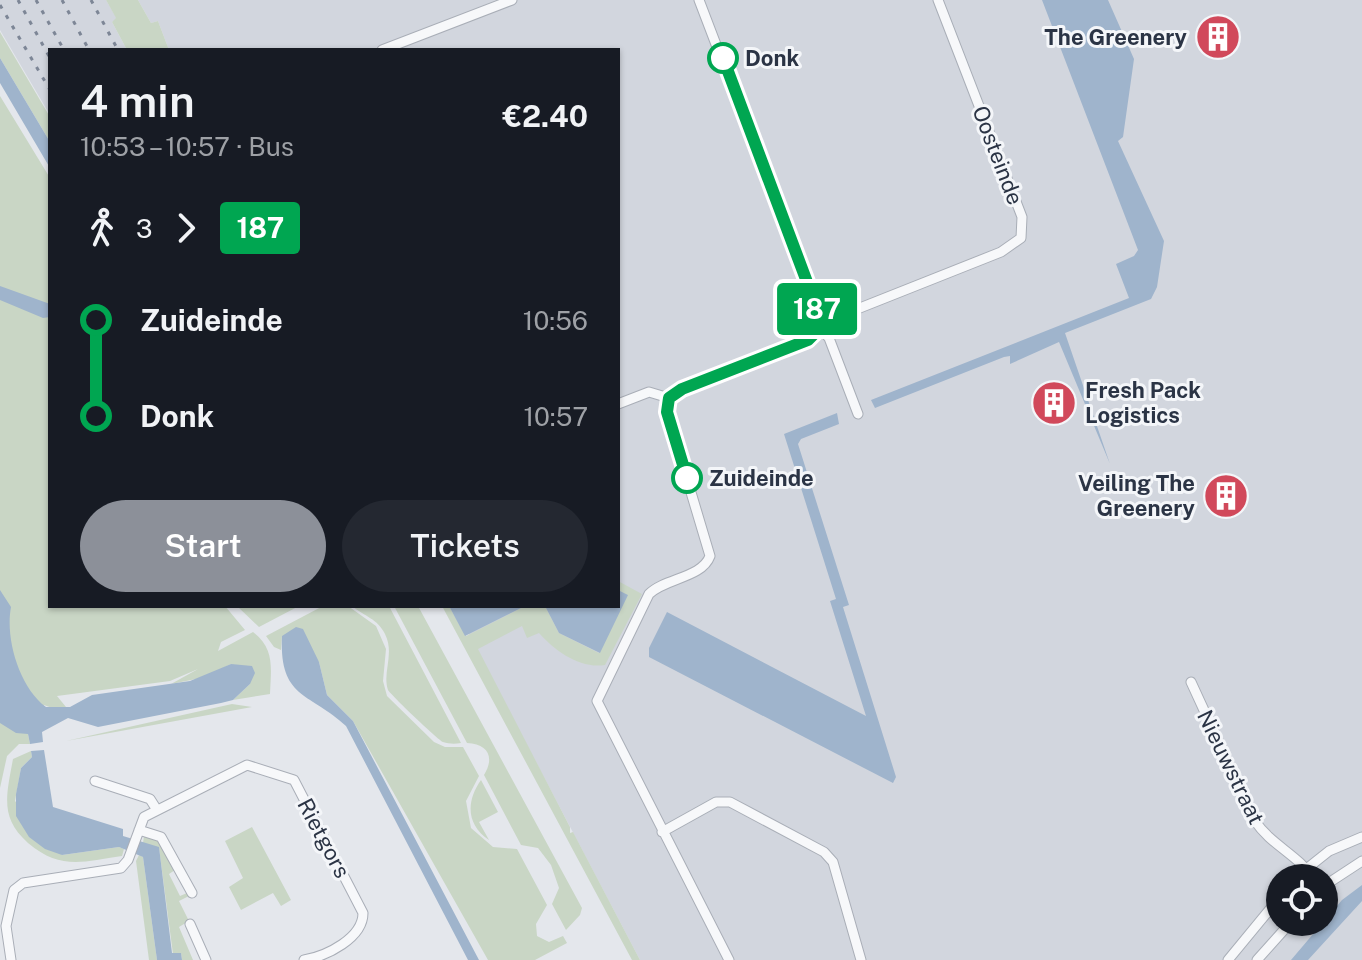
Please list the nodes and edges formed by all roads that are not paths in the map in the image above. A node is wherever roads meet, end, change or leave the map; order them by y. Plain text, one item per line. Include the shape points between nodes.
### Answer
1 (512, 0) edge
2 (701, 0) edge
3 (938, 0) edge
4 (387, 48) edge
5 (817, 325) junction
6 (669, 398) junction
7 (620, 403) edge
8 (858, 414) dead end
9 (1191, 682) dead end
10 (95, 781) dead end
11 (157, 810) junction
12 (662, 832) junction
13 (138, 833) junction
14 (1362, 837) edge
15 (1362, 861) edge
16 (1300, 864) edge
17 (1311, 864) edge
18 (1338, 877) edge
19 (192, 893) dead end
20 (1266, 914) edge
21 (190, 924) dead end
22 (1278, 936) edge
23 (4, 939) edge
24 (321, 957) edge
25 (11, 960) edge
26 (206, 960) edge
27 (304, 960) edge
28 (729, 960) edge
29 (861, 960) edge
30 (1228, 960) edge
31 (1257, 960) edge

1 - 4 street
2 - 5 street via 814,298
3 - 5 street, Oosteinde via 1022,217 1021,238 1001,252
5 - 6 street via 808,340
5 - 8 street via 829,338
6 - 7 street via 649,392
6 - 12 street via 667,412 710,556 700,569 658,585 649,594 597,701
9 - 16 street, Nieuwstraat via 1255,821 1267,840
10 - 11 street via 150,799
11 - 13 street, Rietgors via 144,817
11 - 24 street, Rietgors via 247,765 294,780 363,913 356,935
12 - 28 street
12 - 29 street via 716,802 730,802 824,852 833,862
13 - 19 street via 161,837
13 - 23 street, Rietgors via 121,868 23,883 14,890
14 - 17 street
15 - 18 street
20 - 30 street
21 - 26 street
22 - 31 street
23 - 25 street, Rietgors
24 - 27 street, Rietgors

